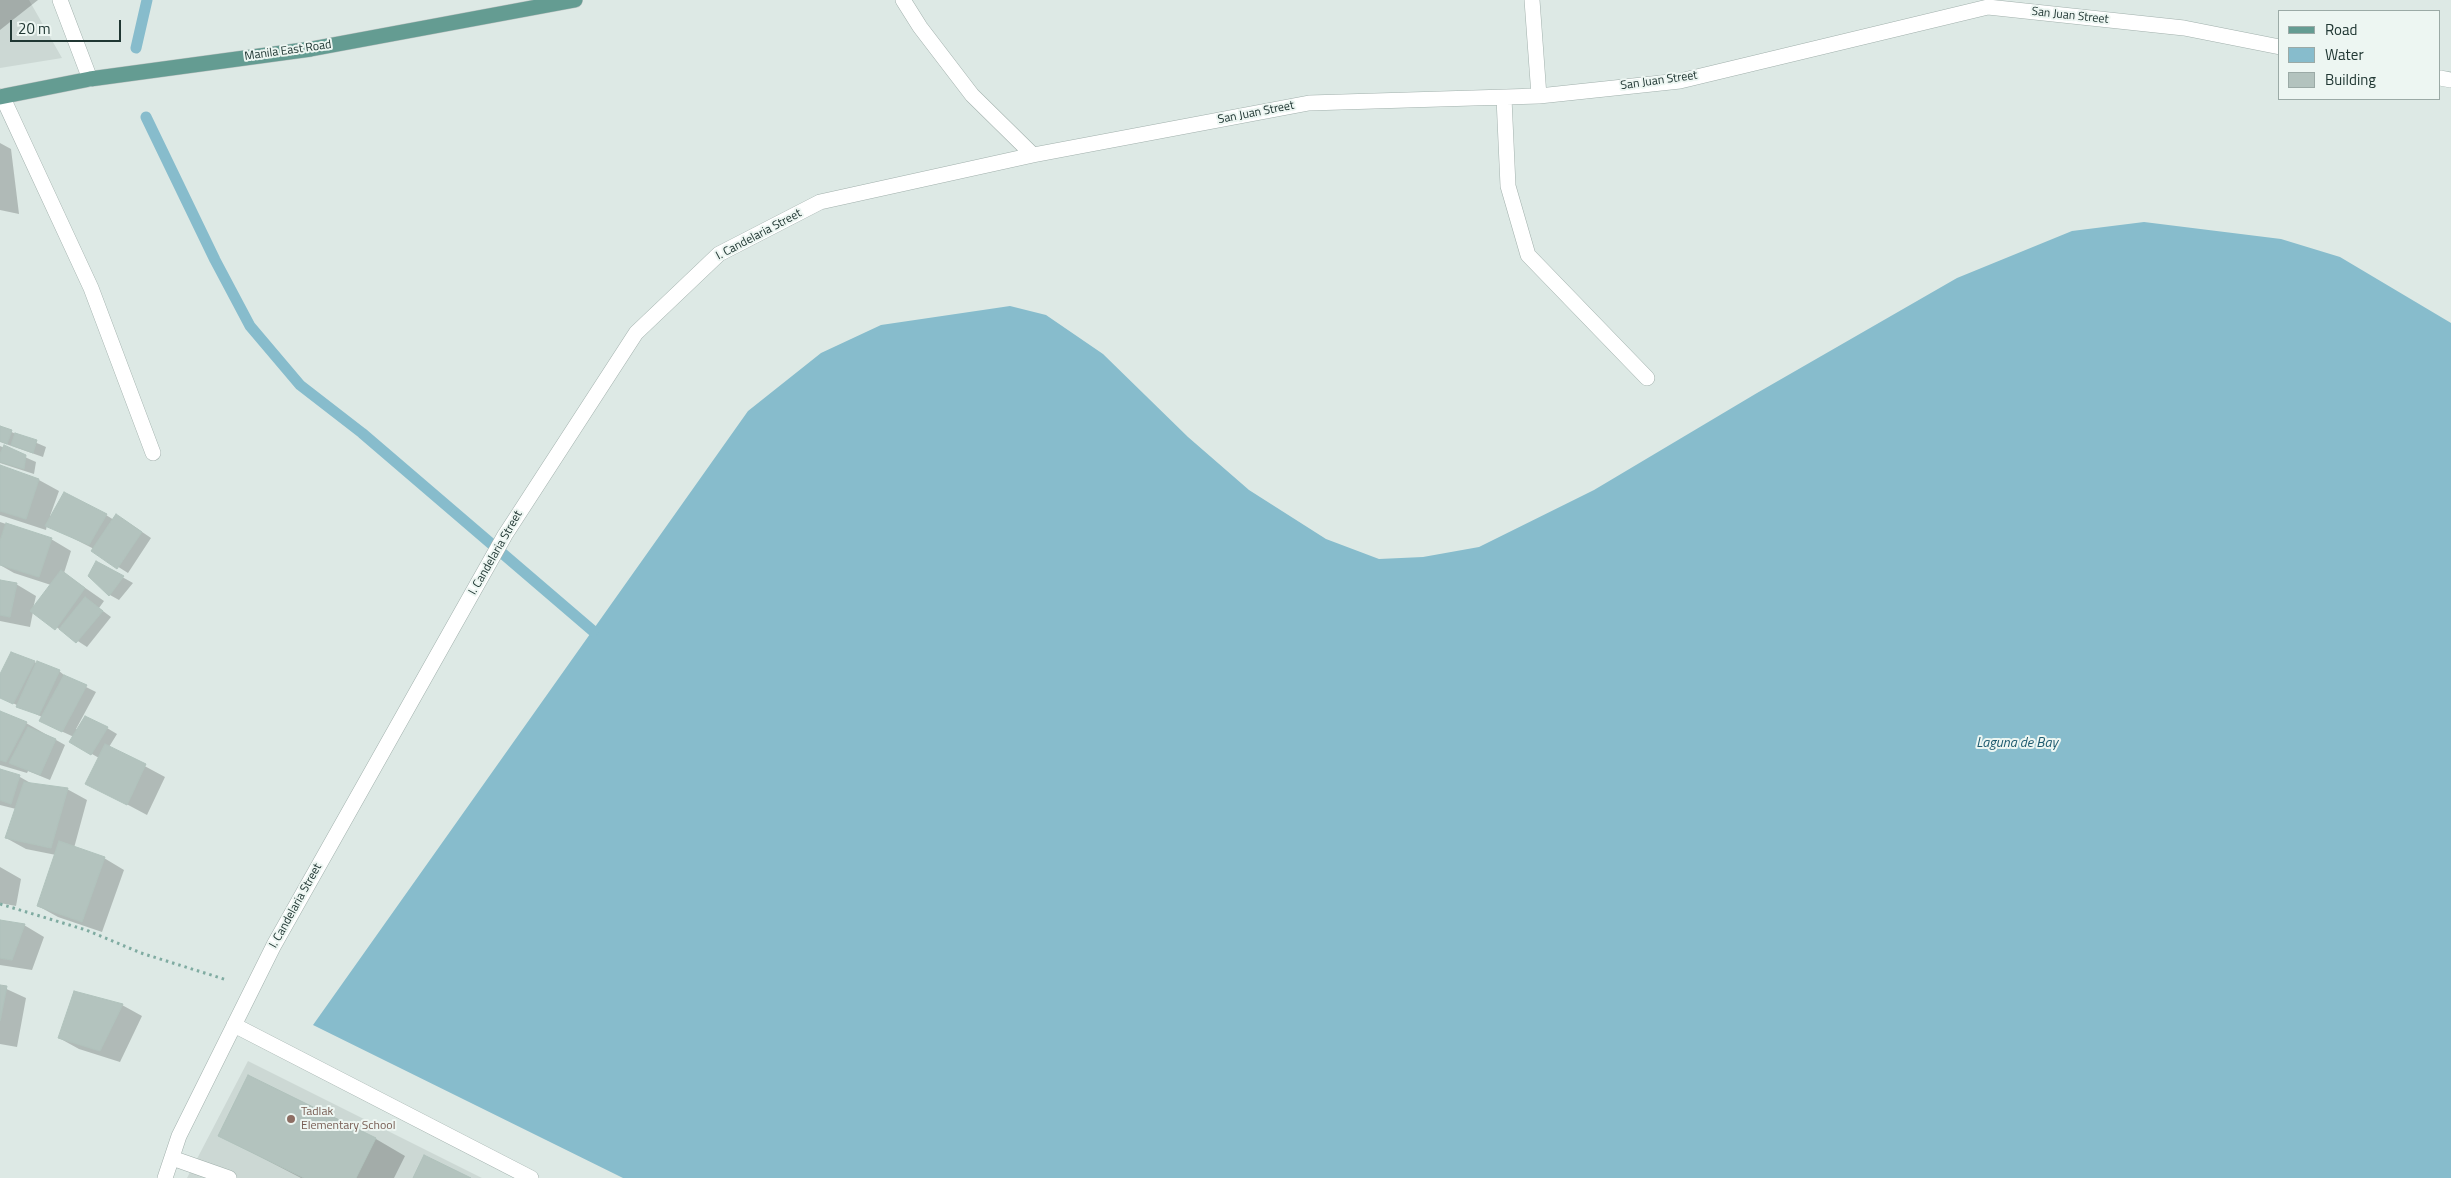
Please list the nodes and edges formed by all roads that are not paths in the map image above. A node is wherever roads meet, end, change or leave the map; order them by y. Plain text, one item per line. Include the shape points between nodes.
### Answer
1 (60, 0) edge
2 (574, 0) edge
3 (903, 0) edge
4 (1532, 0) edge
5 (2278, 47) edge
6 (90, 79) junction
7 (1538, 96) junction
8 (1, 97) edge
9 (1504, 98) junction
10 (1033, 155) junction
11 (1647, 378) dead end
12 (153, 453) dead end
13 (234, 1026) junction
14 (172, 1158) junction
15 (165, 1178) edge
16 (229, 1178) edge
17 (532, 1178) edge

1 - 6 street
2 - 6 main road, Manila East Road via 311,49
3 - 10 street via 972,95
4 - 7 street
5 - 7 street, San Juan Street via 2184,28 1988,7 1680,81
6 - 8 main road, Manila East Road
7 - 9 street, San Juan Street
8 - 12 street via 91,288
9 - 10 street, San Juan Street via 1309,103
9 - 11 street via 1508,186 1528,255
10 - 13 street, I. Candelaria Street via 820,202 718,254 636,333 505,535 274,945
13 - 14 street, I. Candelaria Street via 179,1136
13 - 17 street
14 - 15 street, I. Candelaria Street
14 - 16 street

